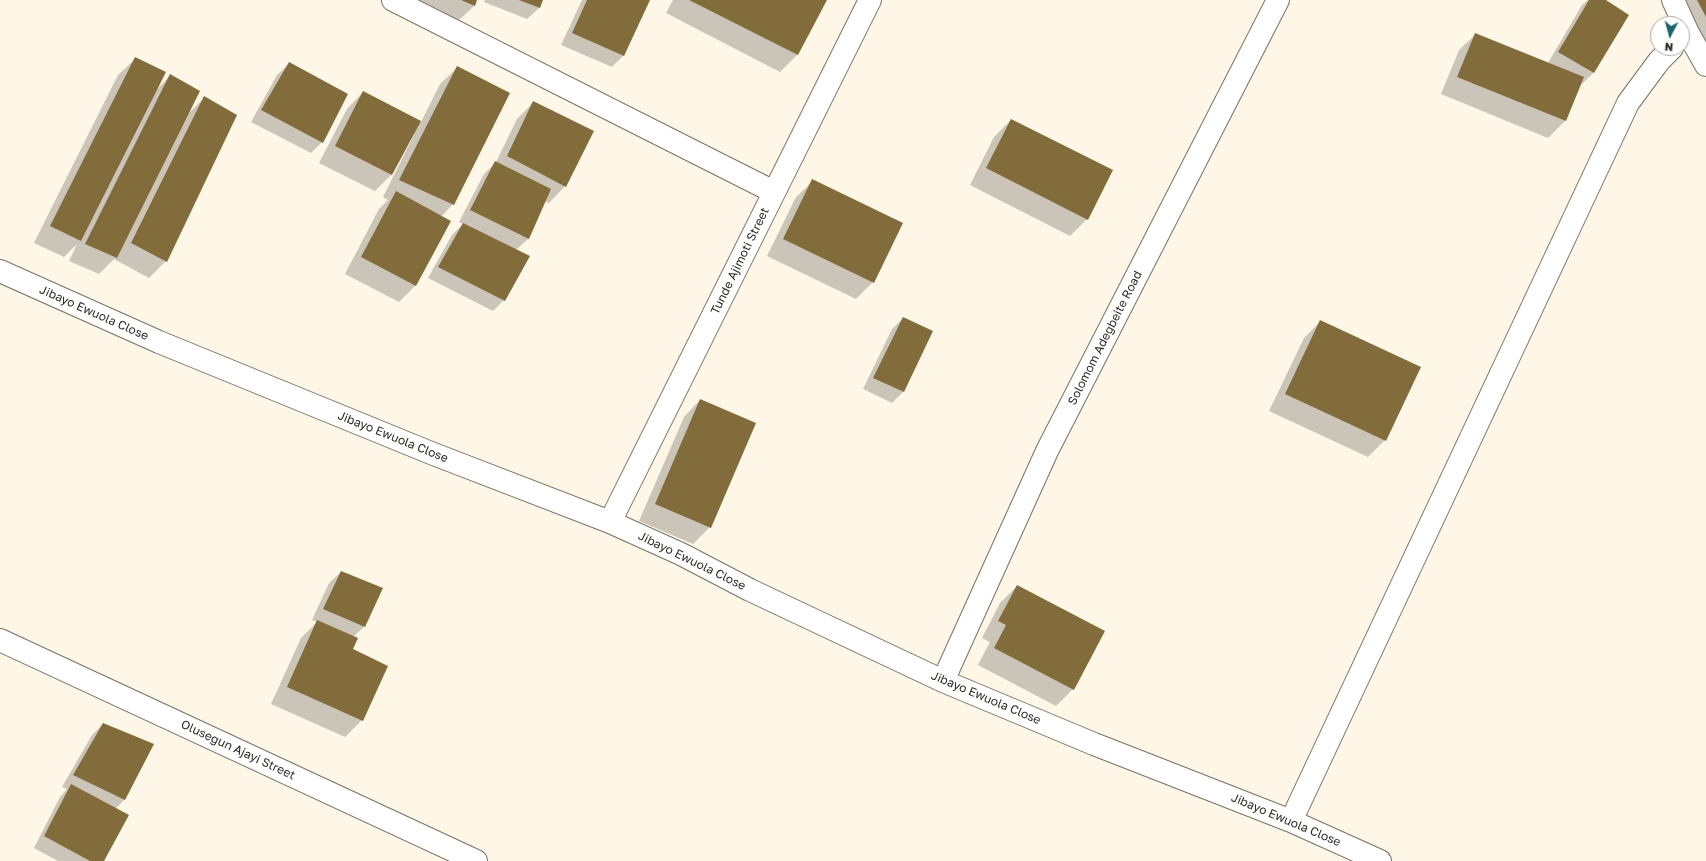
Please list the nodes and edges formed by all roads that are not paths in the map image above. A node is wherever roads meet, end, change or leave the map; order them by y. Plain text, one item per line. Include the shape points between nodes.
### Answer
1 (393, 0) edge
2 (870, 0) edge
3 (1278, 0) edge
4 (1673, 0) edge
5 (1678, 16) edge
6 (1690, 43) edge
7 (1664, 56) edge
8 (1706, 65) edge
9 (774, 192) junction
10 (0, 271) edge
11 (610, 522) junction
12 (0, 640) edge
13 (943, 681) junction
14 (1291, 821) junction
15 (476, 861) edge
16 (1380, 861) edge

1 - 9 street
2 - 9 street, Tunde Ajimoti Street
3 - 13 street, Solomom Adegbeite Road via 1047,451
4 - 5 street
6 - 8 street
7 - 14 street via 1628,103
9 - 11 street, Tunde Ajimoti Street
10 - 11 street, Jibayo Ewuola Close via 159,342 431,453
11 - 13 street, Jibayo Ewuola Close
12 - 15 street, Olusegun Ajayi Street
13 - 14 street, Jibayo Ewuola Close via 1094,744
14 - 16 street, Jibayo Ewuola Close

